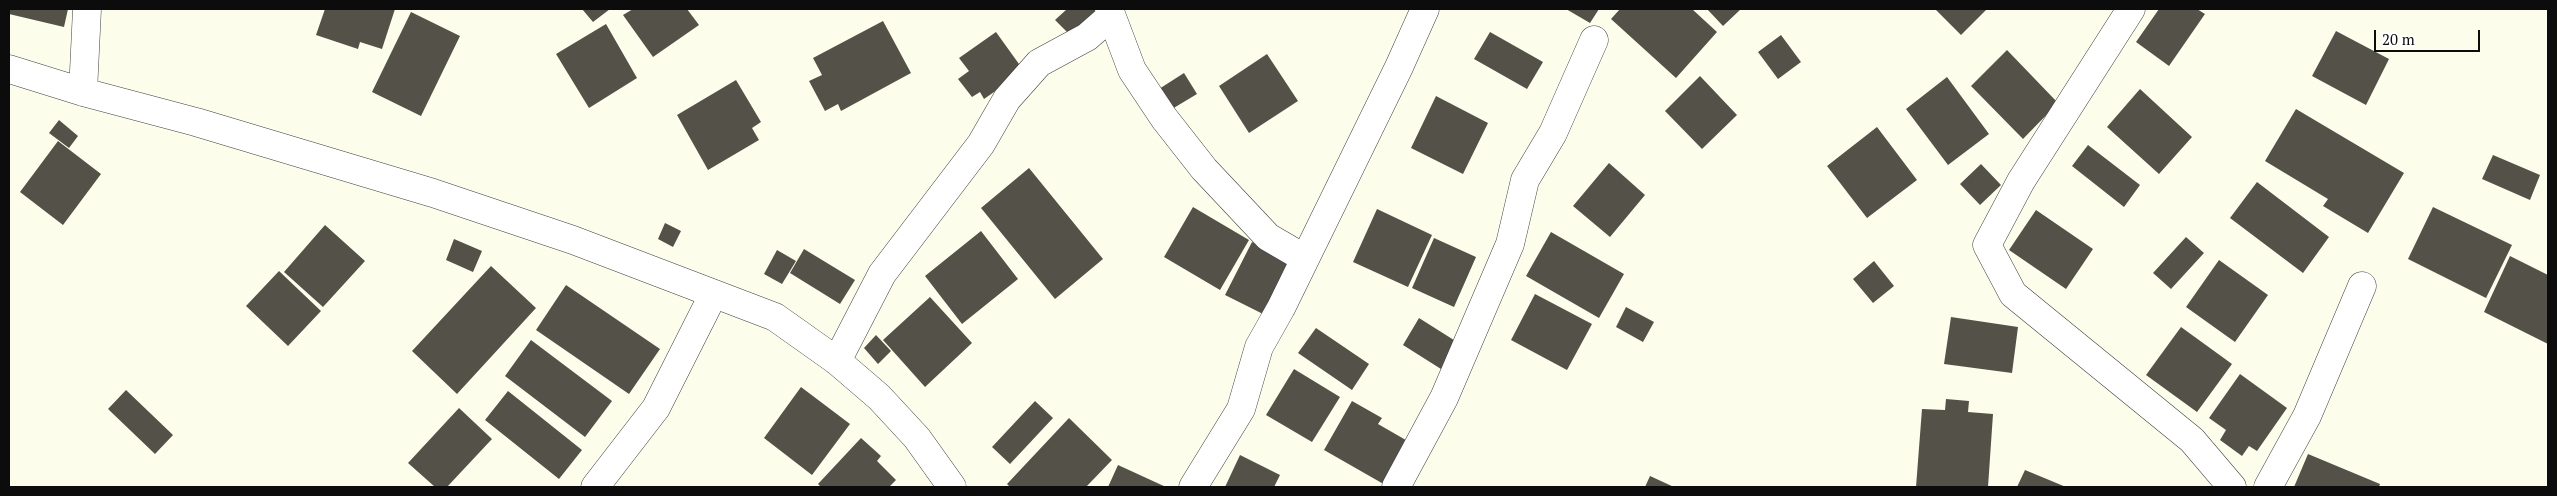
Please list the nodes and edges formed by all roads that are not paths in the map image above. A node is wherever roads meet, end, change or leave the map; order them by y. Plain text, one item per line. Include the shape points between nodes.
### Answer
1 (87, 9) edge
2 (1425, 9) edge
3 (2132, 9) edge
4 (1110, 12) edge
5 (1594, 40) dead end
6 (9, 69) edge
7 (83, 92) junction
8 (1304, 258) junction
9 (2362, 286) dead end
10 (714, 295) junction
11 (837, 361) junction
12 (595, 487) edge
13 (952, 487) edge
14 (1193, 487) edge
15 (1396, 487) edge
16 (2232, 487) edge
17 (2268, 487) edge

1 - 7 street
2 - 8 street
3 - 16 street via 2021,181 1987,246 2014,294 2192,440
4 - 8 street via 1132,70 1204,169 1268,237
4 - 11 street via 1087,37 1039,63 1008,99 981,144 882,274
5 - 15 street via 1553,133 1525,180 1510,244 1444,398
6 - 7 street
7 - 10 street via 196,122 433,193 573,240
8 - 14 street via 1282,308 1258,347 1241,410
9 - 17 street via 2307,416
10 - 11 street via 775,318
10 - 12 street via 656,408
11 - 13 street via 879,397 917,438

